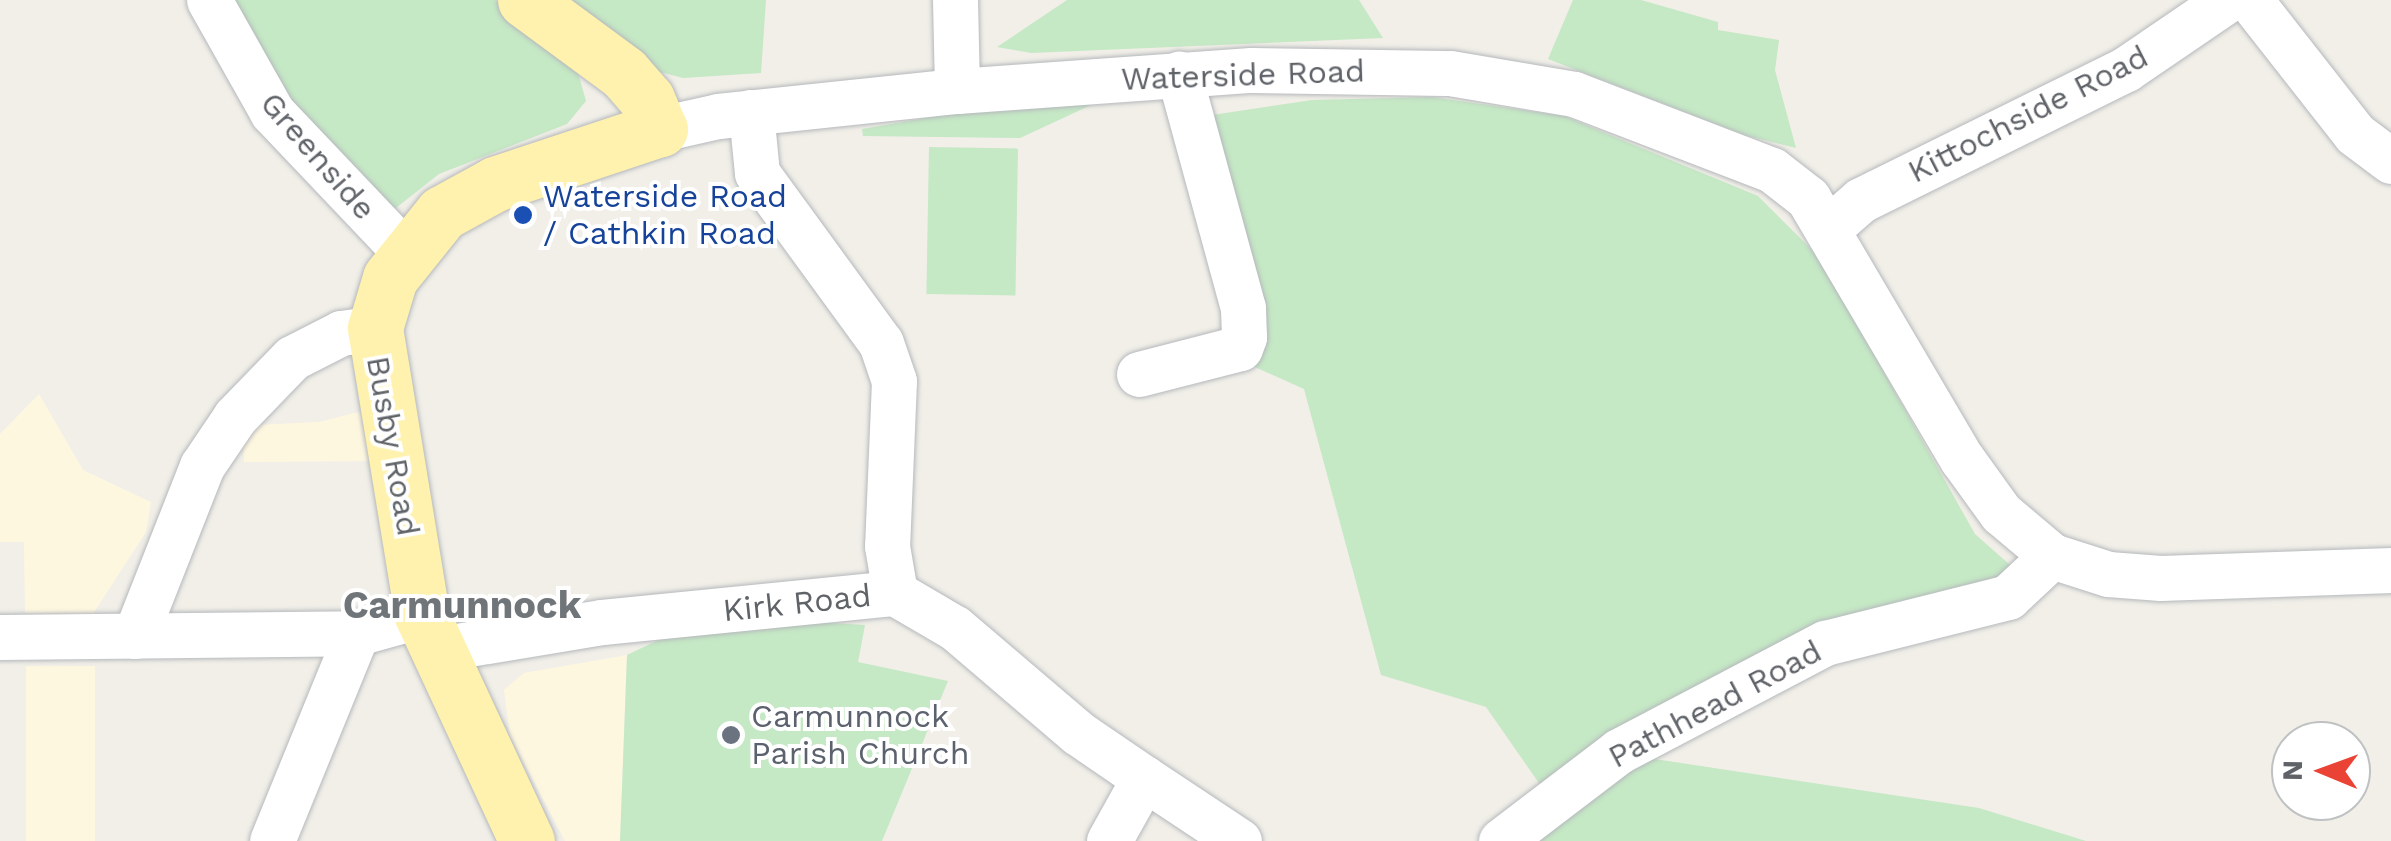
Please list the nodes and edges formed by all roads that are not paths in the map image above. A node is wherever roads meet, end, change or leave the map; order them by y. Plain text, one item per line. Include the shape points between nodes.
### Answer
1 (209, 0) edge
2 (525, 0) edge
3 (955, 0) edge
4 (2227, 0) edge
5 (2250, 0) edge
6 (1180, 74) junction
7 (957, 91) junction
8 (751, 112) junction
9 (660, 130) junction
10 (2391, 162) edge
11 (1830, 227) junction
12 (406, 253) junction
13 (375, 328) junction
14 (1139, 374) dead end
15 (2052, 556) junction
16 (2391, 570) edge
17 (896, 594) junction
18 (430, 632) junction
19 (357, 634) junction
20 (135, 636) junction
21 (0, 637) edge
22 (1144, 778) junction
23 (272, 841) edge
24 (527, 841) edge
25 (1109, 841) edge
26 (1239, 841) edge
27 (1501, 841) edge

1 - 12 street, Greenside via 272,112
2 - 9 main road via 624,72 648,99
3 - 7 street
4 - 11 street, Kittochside Road via 2126,69 1860,200
5 - 10 street via 2356,134
6 - 7 street, Waterside Road
6 - 11 street, Waterside Road via 1450,73 1574,94 1772,170 1808,198
6 - 14 street via 1243,308 1244,337 1240,348
7 - 8 street, Waterside Road
8 - 9 street, Waterside Road
8 - 17 street via 757,173 881,343 894,381 887,546
9 - 12 main road, Waterside Road via 496,184 442,212
11 - 15 street, Waterside Road via 1962,459 2001,513
12 - 13 main road, Waterside Road via 390,278
13 - 18 main road, Busby Road
13 - 20 street via 341,332 292,358 235,417 202,466
15 - 16 street, Waterside Road via 2108,574 2160,578
15 - 27 street, Pathhead Road via 2008,597 1825,644 1619,751
17 - 18 street, Kirk Road
17 - 22 street, Kirk Road via 956,628 1078,733
18 - 19 street, Kirk Road
18 - 24 main road, Busby Road
19 - 20 street, Kirk Road
19 - 23 street
20 - 21 street, Kirk Road
22 - 25 street
22 - 26 street

